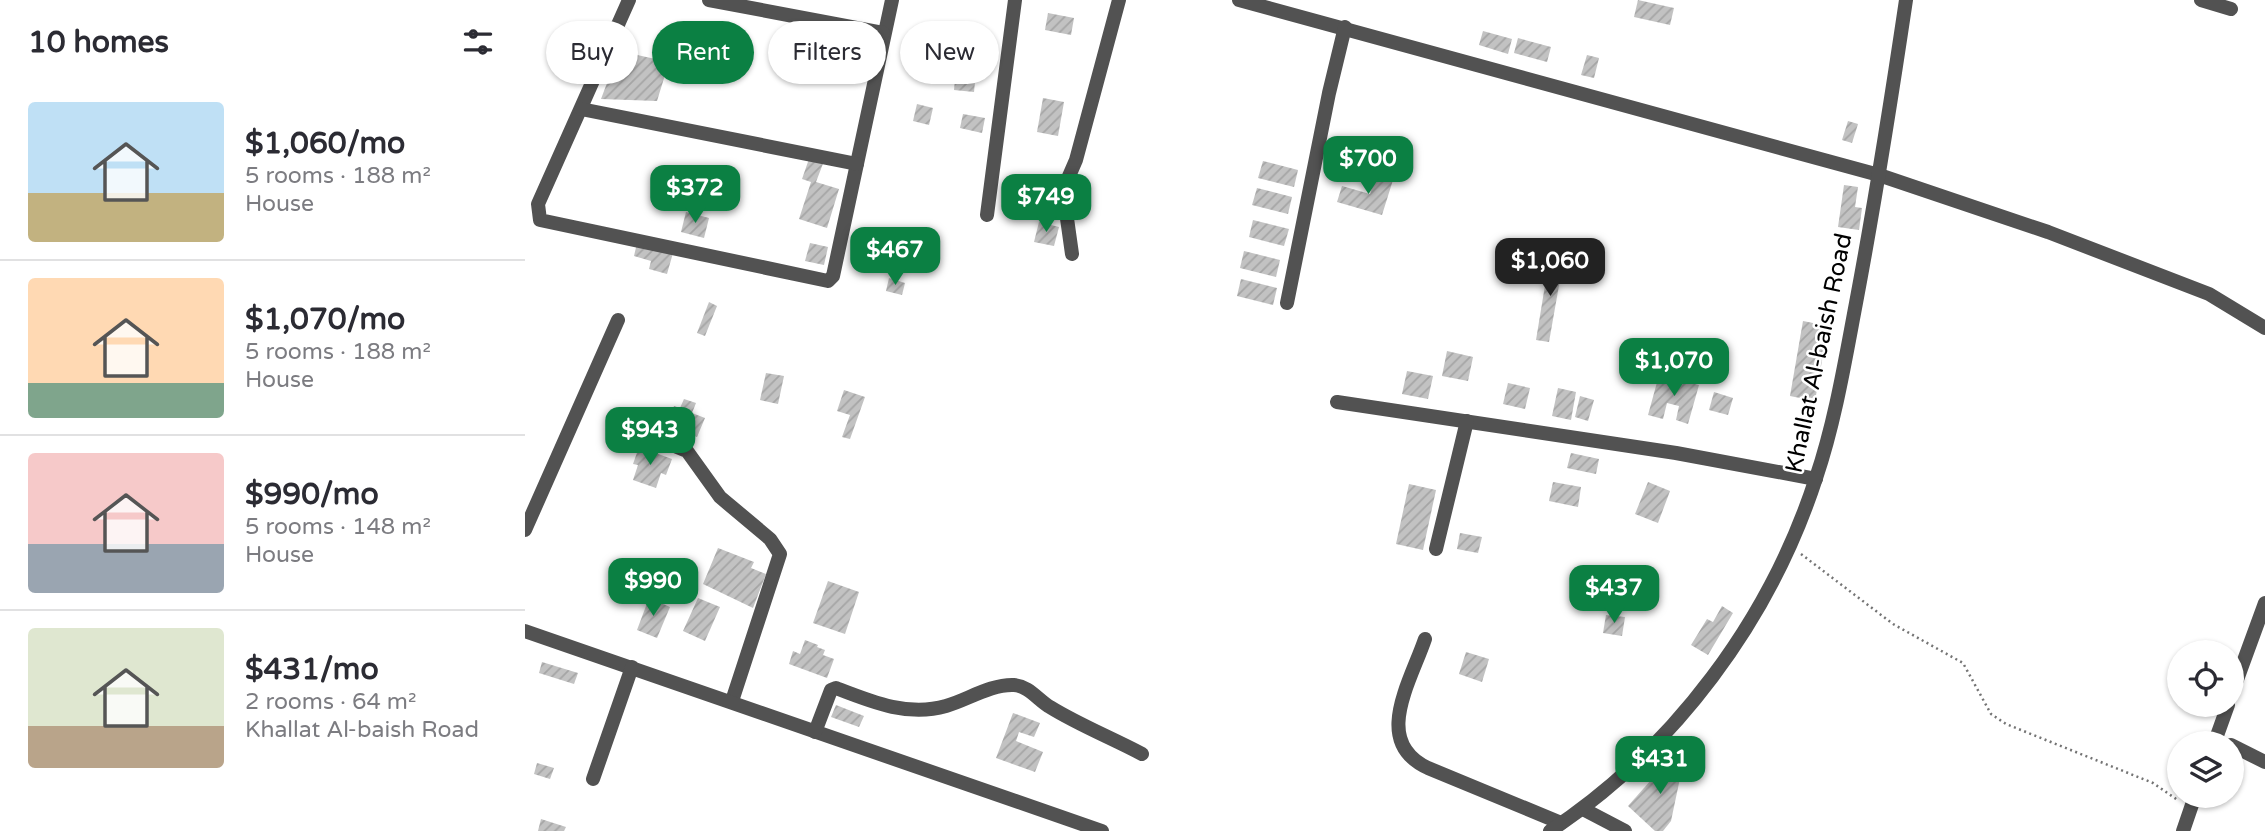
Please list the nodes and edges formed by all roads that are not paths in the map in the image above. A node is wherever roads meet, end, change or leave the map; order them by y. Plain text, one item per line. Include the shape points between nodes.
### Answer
1 (629, 0) edge
2 (709, 0) edge
3 (892, 0) edge
4 (1015, 0) edge
5 (1119, 0) edge
6 (1239, 0) edge
7 (1906, 0) edge
8 (2201, 0) edge
9 (2231, 9) dead end
10 (820, 21) edge
11 (886, 22) edge
12 (1345, 27) junction
13 (873, 84) edge
14 (581, 109) junction
15 (857, 163) junction
16 (1879, 175) junction
17 (987, 215) dead end
18 (1072, 254) dead end
19 (1287, 303) dead end
20 (618, 320) dead end
21 (2265, 328) edge
22 (1337, 402) dead end
23 (1467, 421) junction
24 (643, 433) dead end
25 (1816, 479) junction
26 (525, 530) edge
27 (1436, 549) dead end
28 (2265, 603) edge
29 (525, 631) edge
30 (1425, 639) dead end
31 (2244, 660) edge
32 (632, 667) junction
33 (732, 701) junction
34 (815, 732) junction
35 (2244, 753) edge
36 (1142, 754) dead end
37 (2265, 762) edge
38 (593, 779) dead end
39 (2191, 808) edge
40 (1583, 809) junction
41 (1556, 827) edge
42 (1102, 831) edge
43 (1625, 831) edge
44 (2183, 831) edge

1 - 14 street
2 - 10 street
3 - 11 street
4 - 17 street
5 - 18 street via 1076,160 1063,190
6 - 12 street
7 - 16 street, Khallat Al-baish Road
8 - 9 street
12 - 16 street
12 - 19 street
13 - 15 street
14 - 15 street
14 - 15 street via 538,204 544,223 823,280 833,276
16 - 21 street via 2048,232 2196,290
16 - 25 street, Khallat Al-baish Road via 1850,336
20 - 26 street
22 - 23 street
23 - 25 street
23 - 27 street
24 - 33 street via 687,452 720,497 770,539 780,554
25 - 40 street, Khallat Al-baish Road via 1790,545 1752,619 1696,700
28 - 31 street
29 - 32 street
30 - 41 street via 1396,724 1403,751 1411,760
32 - 33 street
32 - 38 street
33 - 34 street
34 - 36 street via 831,690 836,688 879,705 913,710 1016,685
34 - 42 street
35 - 37 street
39 - 44 street
40 - 41 street, Khallat Al-baish Road
40 - 43 street

